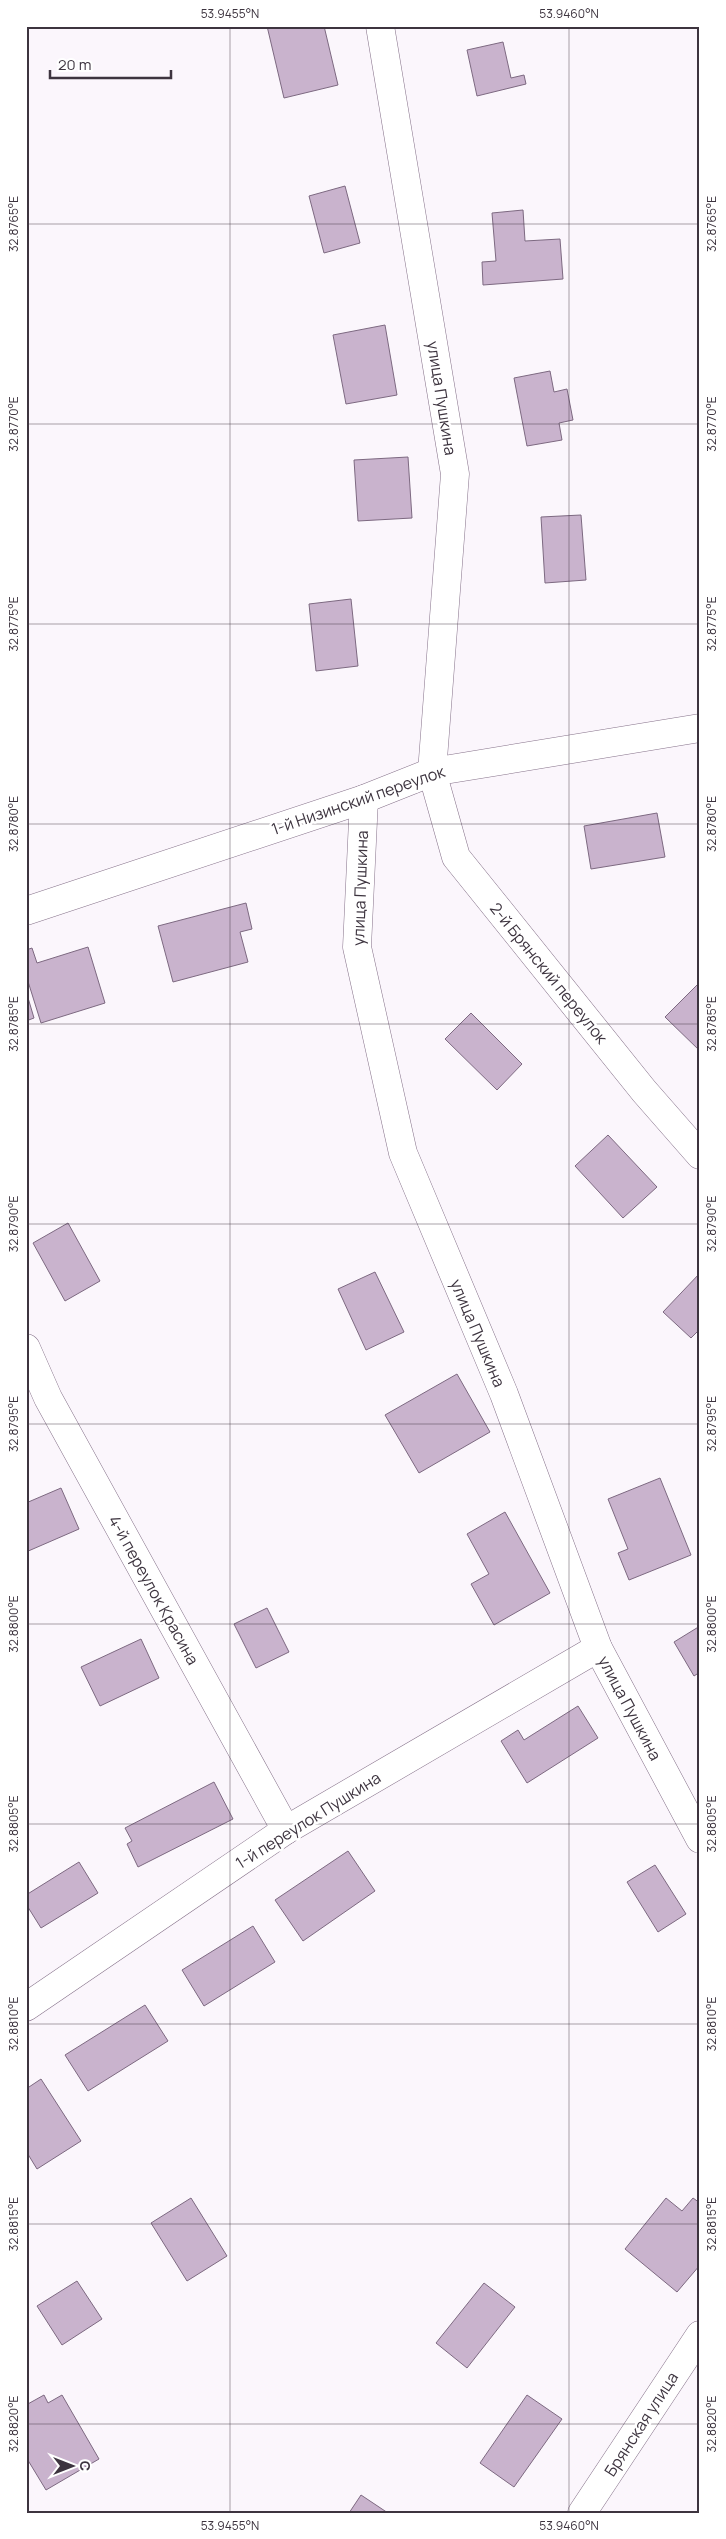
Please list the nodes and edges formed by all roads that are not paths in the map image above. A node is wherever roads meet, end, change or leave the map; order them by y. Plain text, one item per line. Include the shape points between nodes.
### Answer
1 (380, 26) edge
2 (700, 728) edge
3 (432, 772) junction
4 (364, 799) junction
5 (26, 911) edge
6 (700, 1155) edge
7 (26, 1348) edge
8 (598, 1648) junction
9 (286, 1830) junction
10 (700, 1839) edge
11 (26, 2007) edge
12 (700, 2335) edge
13 (582, 2513) edge

1 - 3 street, улица Пушкина via 455,474
2 - 3 street, 1-й Низинский переулок
3 - 4 street, 1-й Низинский переулок
3 - 6 street, 2-й Брянский переулок via 456,857 644,1092
4 - 5 street, 1-й Низинский переулок
4 - 8 street, улица Пушкина via 357,948 403,1153 504,1394
7 - 9 street, 4-й переулок Красина via 48,1398
8 - 9 street, 1-й переулок Пушкина
8 - 10 street, улица Пушкина
9 - 11 street, 1-й переулок Пушкина
12 - 13 street, Брянская улица

